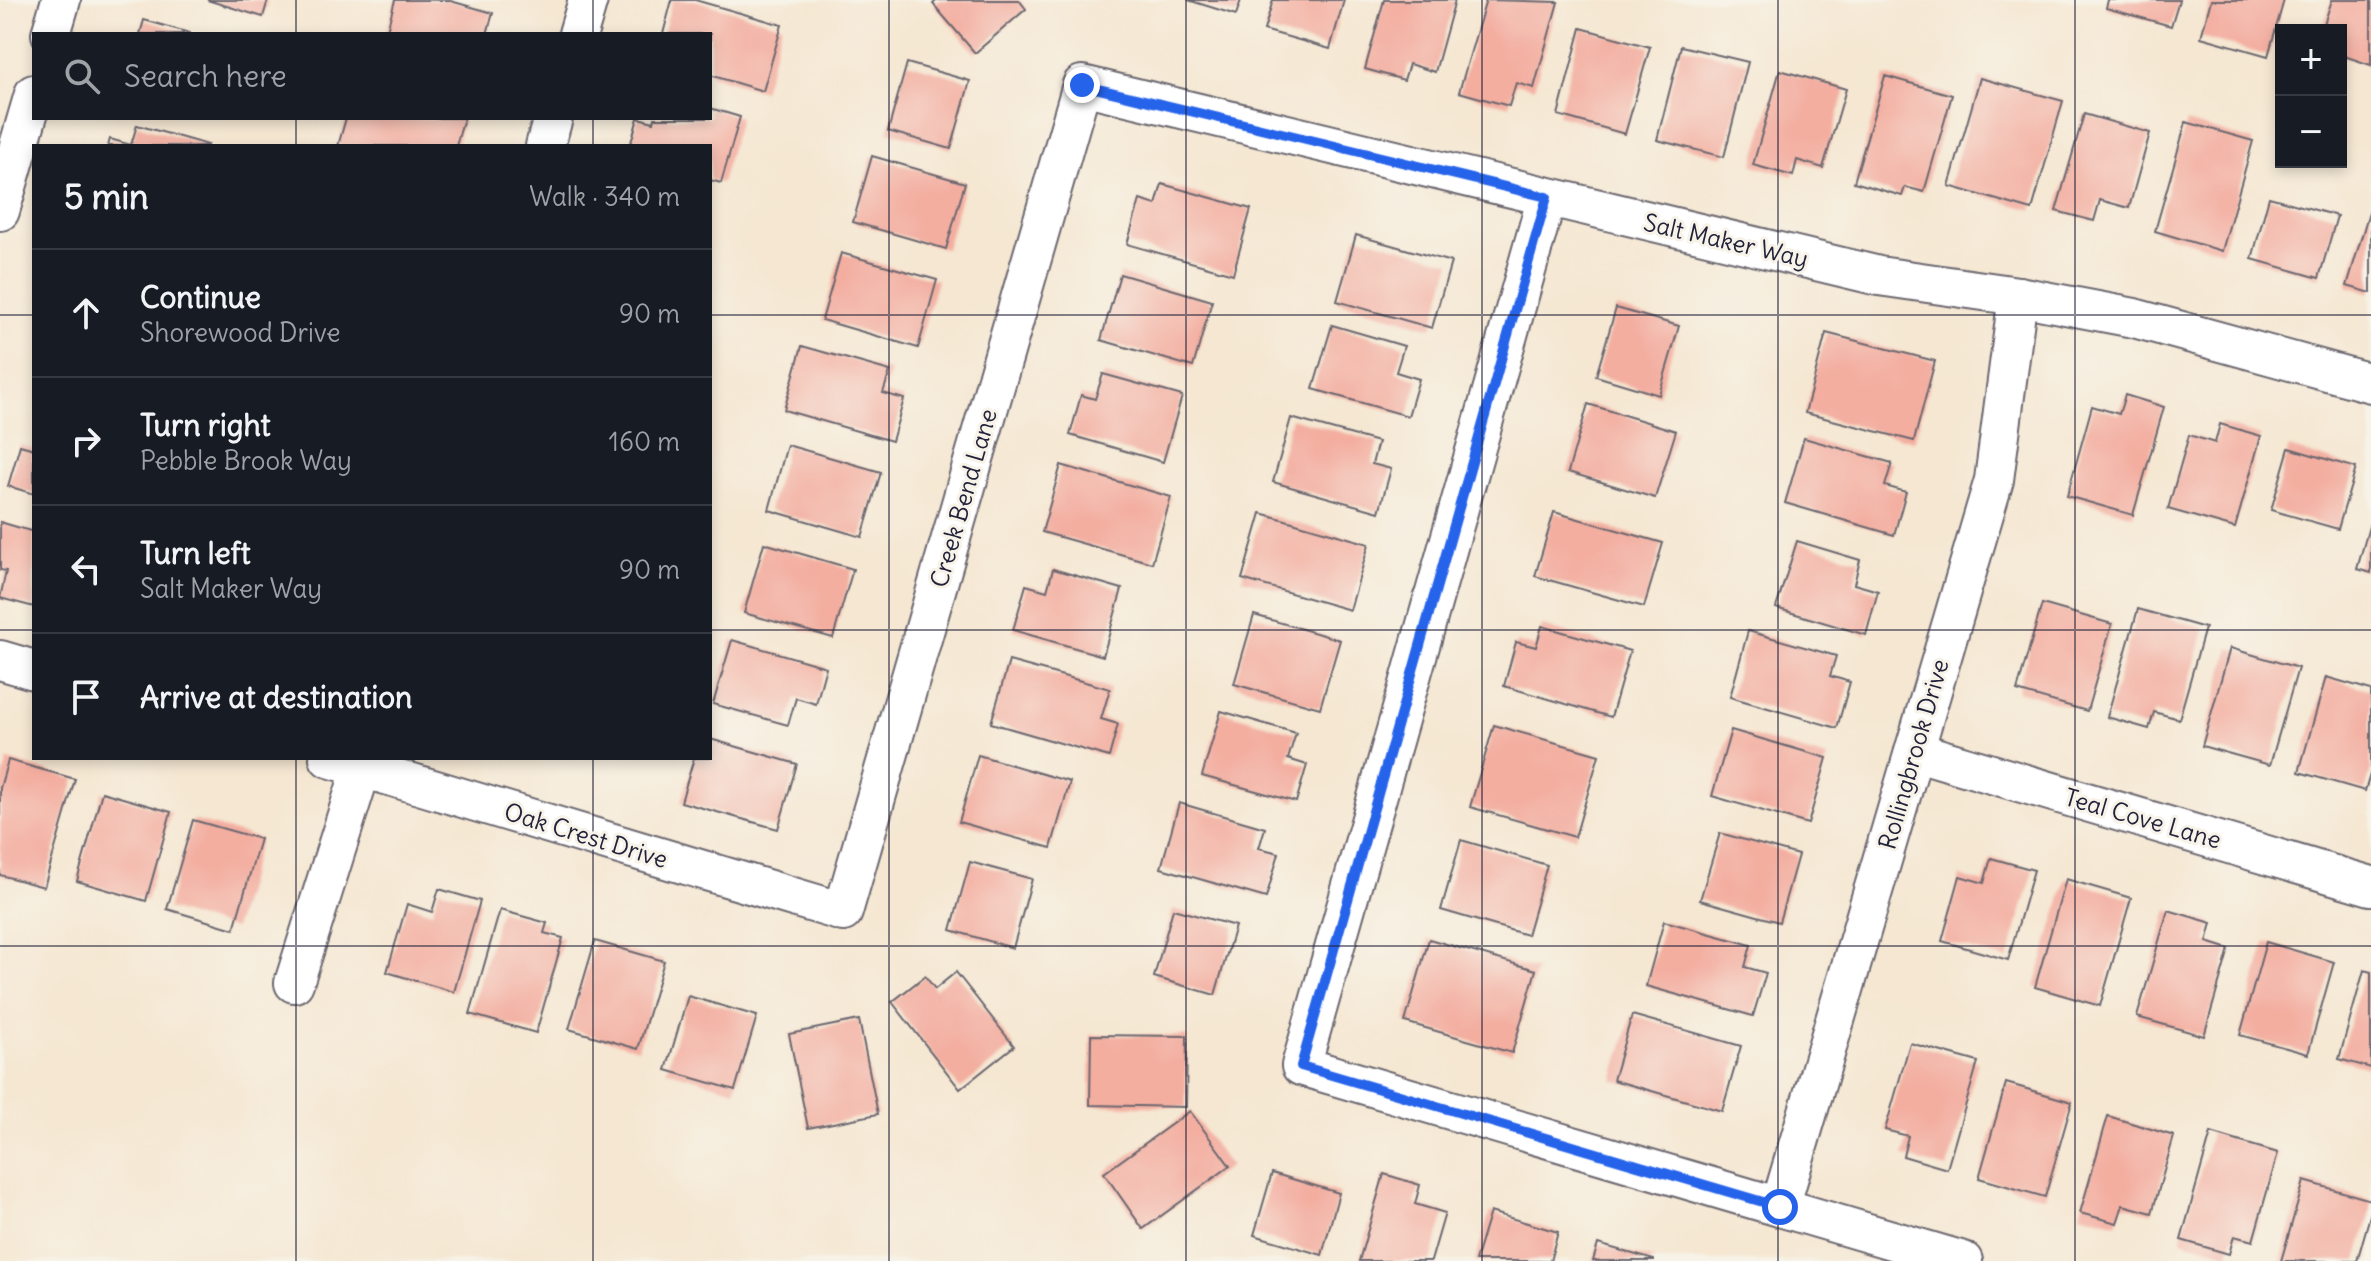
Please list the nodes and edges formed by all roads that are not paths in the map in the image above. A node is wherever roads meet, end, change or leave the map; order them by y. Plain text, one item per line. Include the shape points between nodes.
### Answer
1 (61, 0) edge
2 (588, 0) edge
3 (52, 32) edge
4 (579, 32) edge
5 (1082, 85) joint
6 (32, 101) edge
7 (552, 120) edge
8 (546, 144) edge
9 (1547, 197) junction
10 (0, 211) edge
11 (2018, 296) junction
12 (2371, 383) edge
13 (0, 660) edge
14 (32, 669) edge
15 (1914, 751) junction
16 (352, 761) edge
17 (2371, 886) edge
18 (843, 912) joint
19 (294, 983) dead end
20 (1780, 1207) junction
21 (1963, 1261) edge

1 - 3 street
2 - 4 street
5 - 9 street, Salt Maker Way
5 - 18 street, Creek Bend Lane
6 - 10 street
7 - 8 street
9 - 11 street, Salt Maker Way via 1879,276
9 - 20 street via 1301,1066
11 - 12 street, Salt Maker Way via 2134,318
11 - 15 street, Rollingbrook Drive via 1994,480
13 - 14 street
15 - 17 street, Teal Cove Lane
15 - 20 street, Rollingbrook Drive
16 - 18 street, Oak Crest Drive
16 - 19 street
20 - 21 street

